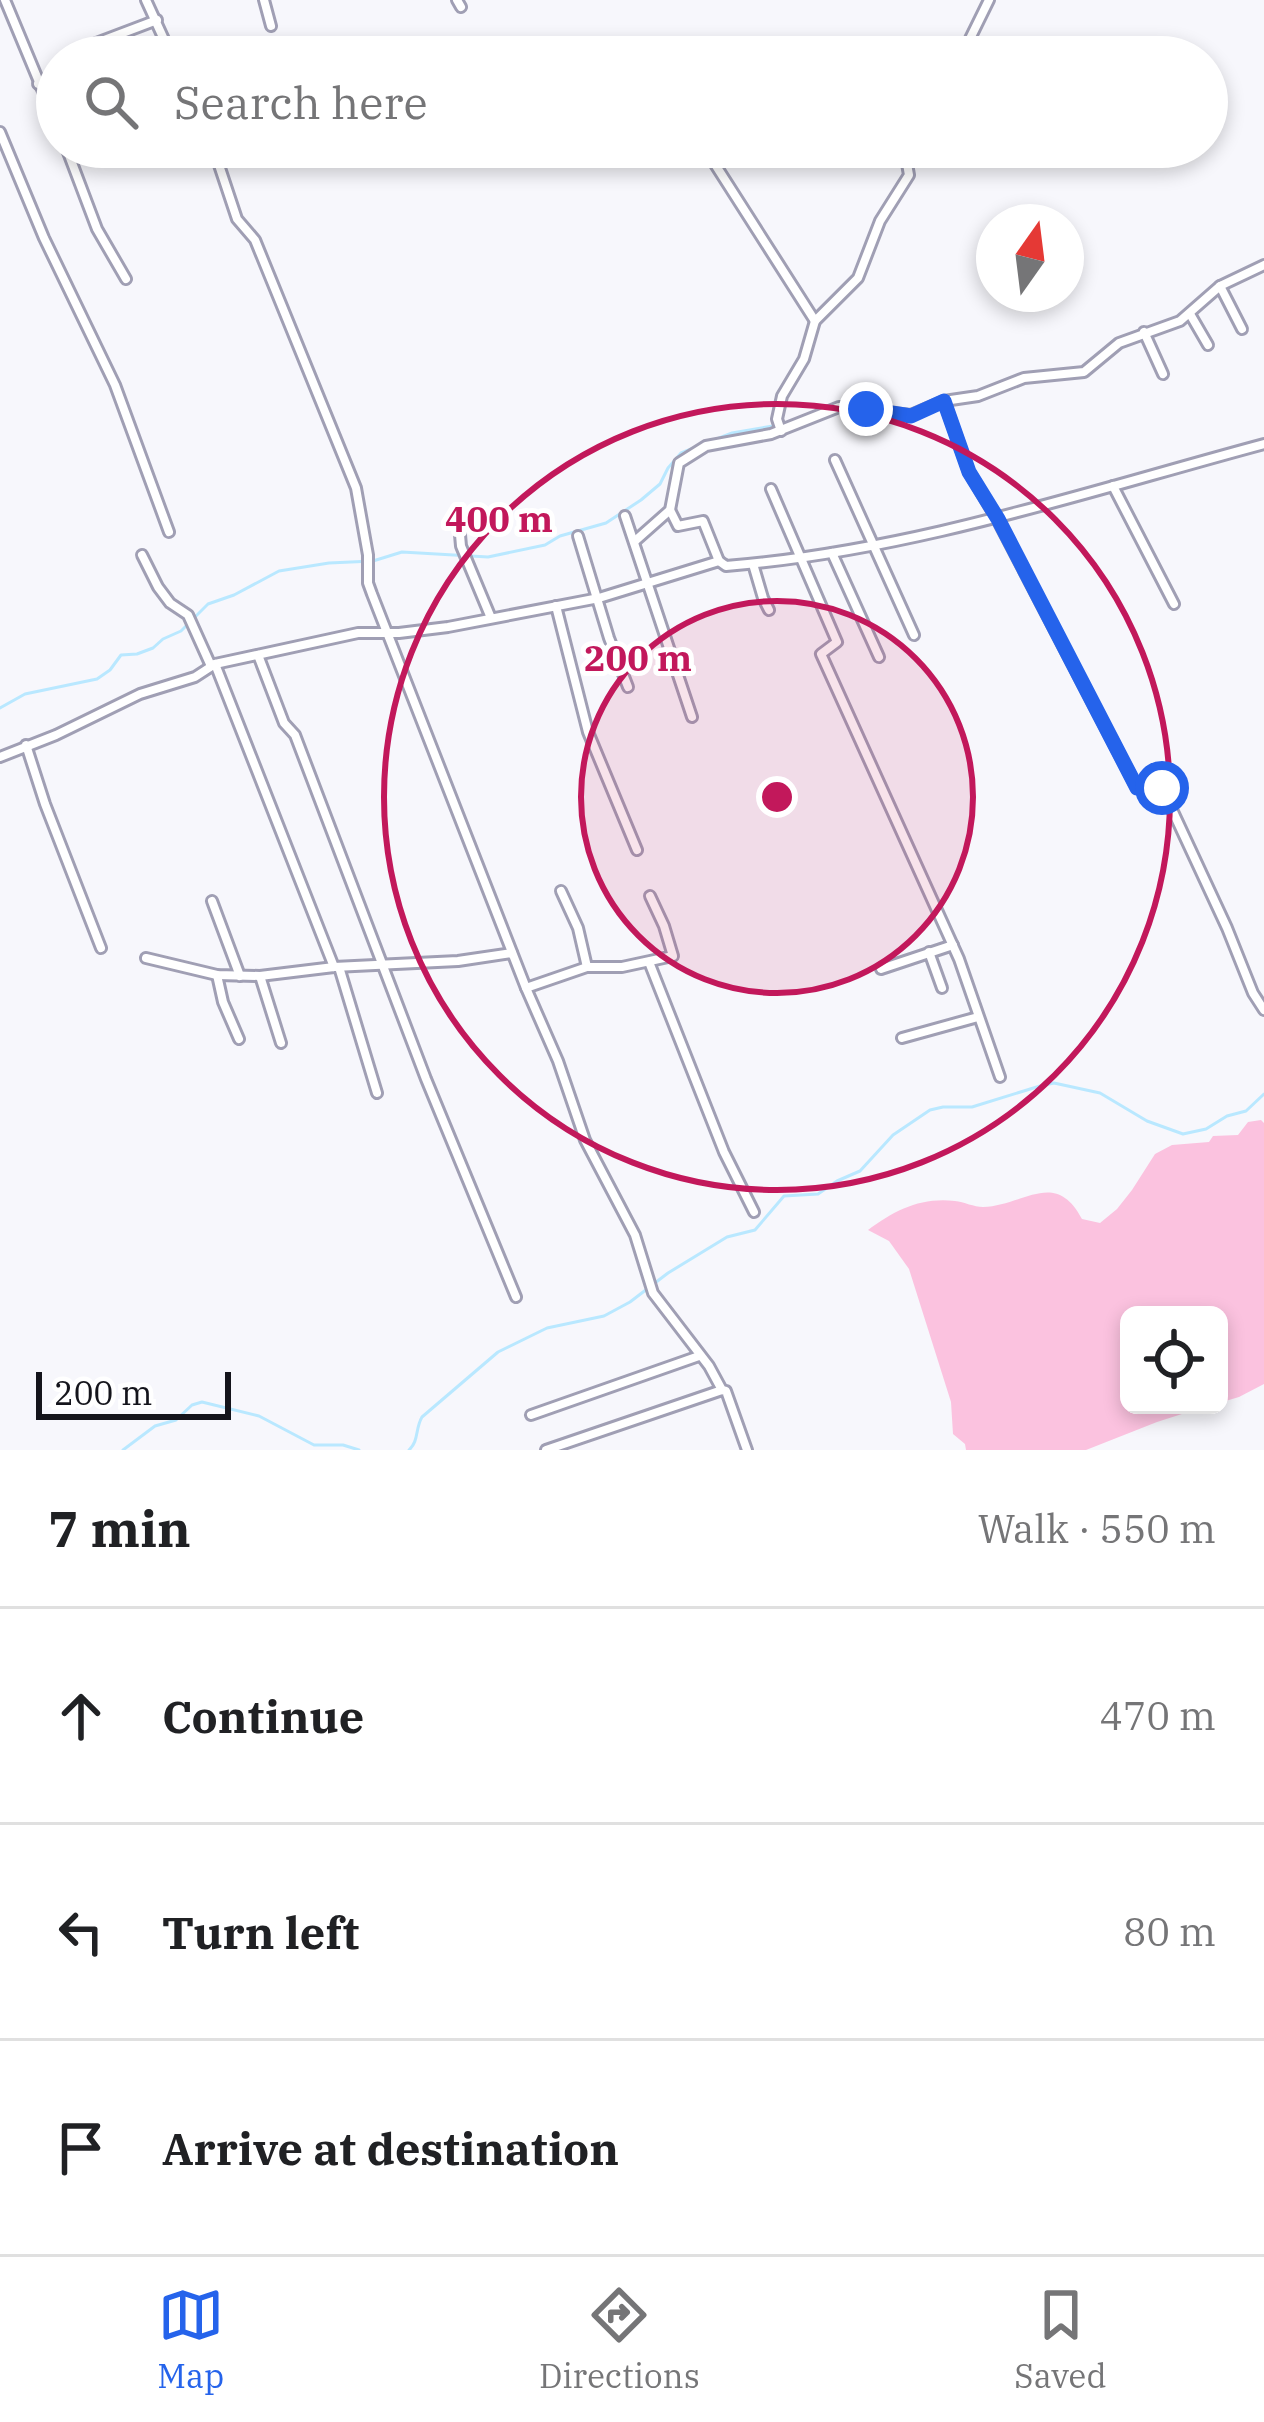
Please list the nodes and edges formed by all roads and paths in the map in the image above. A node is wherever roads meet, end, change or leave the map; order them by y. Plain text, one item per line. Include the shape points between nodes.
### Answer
1 (4, 0) edge
2 (146, 0) edge
3 (264, 0) edge
4 (989, 0) edge
5 (157, 20) junction
6 (271, 26) dead end
7 (113, 36) edge
8 (163, 36) edge
9 (971, 36) edge
10 (36, 79) edge
11 (1, 136) edge
12 (73, 168) edge
13 (220, 168) edge
14 (717, 168) edge
15 (908, 168) edge
16 (1260, 267) edge
17 (126, 279) dead end
18 (1264, 281) edge
19 (1220, 286) junction
20 (1190, 314) junction
21 (815, 321) junction
22 (1242, 329) dead end
23 (1144, 332) junction
24 (1208, 345) dead end
25 (1163, 374) dead end
26 (944, 401) junction
27 (781, 431) junction
28 (1264, 444) edge
29 (836, 460) dead end
30 (1113, 486) junction
31 (771, 489) dead end
32 (670, 510) junction
33 (458, 512) dead end
34 (625, 517) dead end
35 (998, 519) junction
36 (169, 532) dead end
37 (578, 536) dead end
38 (635, 541) junction
39 (873, 545) junction
40 (832, 553) junction
41 (142, 555) dead end
42 (800, 557) junction
43 (719, 560) junction
44 (753, 564) junction
45 (647, 583) junction
46 (599, 598) junction
47 (1174, 604) dead end
48 (556, 606) junction
49 (769, 610) dead end
50 (491, 619) junction
51 (385, 632) junction
52 (914, 635) dead end
53 (258, 655) junction
54 (879, 657) dead end
55 (213, 665) junction
56 (628, 687) dead end
57 (692, 716) dead end
58 (26, 745) junction
59 (0, 758) edge
60 (637, 850) dead end
61 (561, 891) dead end
62 (650, 896) dead end
63 (212, 901) dead end
64 (953, 945) junction
65 (101, 948) dead end
66 (929, 952) junction
67 (512, 953) junction
68 (146, 958) dead end
69 (649, 962) junction
70 (337, 967) junction
71 (382, 967) junction
72 (587, 967) junction
73 (881, 969) dead end
74 (217, 975) junction
75 (240, 976) junction
76 (260, 976) junction
77 (526, 988) junction
78 (942, 988) dead end
79 (1264, 1010) edge
80 (977, 1017) junction
81 (902, 1038) dead end
82 (238, 1039) dead end
83 (281, 1042) dead end
84 (1000, 1077) dead end
85 (377, 1094) dead end
86 (754, 1211) dead end
87 (516, 1297) dead end
88 (699, 1356) junction
89 (722, 1390) junction
90 (531, 1415) dead end
91 (546, 1450) edge
92 (747, 1450) edge

1 - 10 street
2 - 5 street
3 - 6 street
4 - 9 street
5 - 7 street
5 - 8 street
11 - 36 street via 115,385
12 - 17 street
13 - 51 street via 356,488 368,583
14 - 21 street
15 - 21 street via 859,278
16 - 18 street
16 - 19 street
19 - 20 street
19 - 22 street
20 - 23 street
20 - 24 street
21 - 27 street via 805,359 782,396
23 - 25 street
23 - 26 street via 1084,372 1024,378
26 - 27 street via 911,416 839,407
26 - 35 street via 969,472
27 - 32 street via 685,458
28 - 30 street
29 - 39 street
30 - 35 street
30 - 47 street
31 - 42 street
32 - 38 street
32 - 43 street via 678,526 703,521
33 - 50 street via 465,559
34 - 38 street
35 - 39 street
35 - 79 street via 1137,788 1162,788
37 - 46 street
38 - 45 street
39 - 40 street
39 - 52 street
40 - 42 street
40 - 54 street
41 - 55 street
42 - 44 street
42 - 64 street via 837,642 821,654
43 - 44 street
43 - 45 street
44 - 49 street
45 - 46 street
45 - 57 street
46 - 48 street
46 - 56 street
48 - 50 street
48 - 60 street via 588,732
50 - 51 street
51 - 53 street
51 - 67 street
53 - 55 street
53 - 71 street
55 - 58 street
55 - 70 street
58 - 59 street
58 - 65 street
61 - 72 street
62 - 69 street via 673,955
63 - 75 street
64 - 66 street
64 - 80 street
66 - 73 street
66 - 78 street
67 - 71 street
67 - 77 street
68 - 74 street
69 - 72 street
69 - 86 street
70 - 71 street
70 - 76 street
70 - 85 street
71 - 87 street
72 - 77 street
74 - 75 street
74 - 82 street
75 - 76 street
76 - 83 street
77 - 88 street via 651,1287
80 - 81 street
80 - 84 street
88 - 89 street
88 - 90 street
89 - 91 street
89 - 92 street

